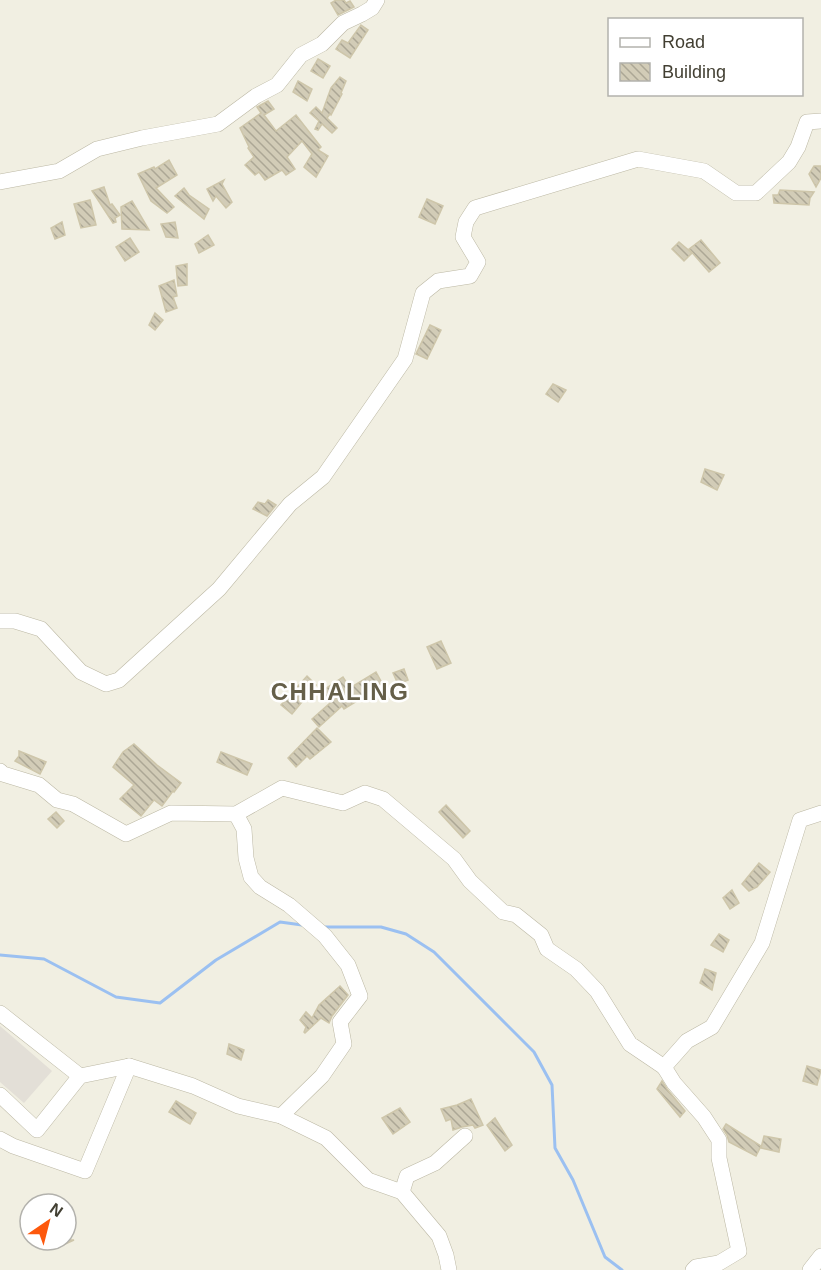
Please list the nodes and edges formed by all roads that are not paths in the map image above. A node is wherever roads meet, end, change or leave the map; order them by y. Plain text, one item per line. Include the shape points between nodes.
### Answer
1 (376, 0) edge
2 (821, 121) edge
3 (0, 182) edge
4 (0, 621) edge
5 (0, 771) edge
6 (821, 813) edge
7 (236, 814) junction
8 (0, 1013) edge
9 (129, 1066) junction
10 (664, 1067) junction
11 (80, 1076) junction
12 (0, 1095) edge
13 (281, 1116) junction
14 (465, 1136) dead end
15 (0, 1139) edge
16 (402, 1192) junction
17 (821, 1256) edge
18 (449, 1270) edge
19 (693, 1270) edge
20 (810, 1270) edge

1 - 3 street via 372,8 344,22 322,44 301,55 277,85 218,124 97,149 59,171
2 - 4 street via 807,122 789,162 756,193 735,193 704,171 638,159 475,208 463,237 477,262 470,276 438,281 423,293 405,359 322,477 290,504 219,589 119,680 106,684 81,672 41,629
5 - 7 street via 39,785 57,800 73,804 126,834 171,813
6 - 10 street via 800,820 762,944 712,1027 687,1041
7 - 10 street via 282,788 342,803 365,793 383,799 454,859 470,881 503,912 516,915 541,935 548,949 576,969 597,991 630,1044
7 - 13 street via 244,829 251,877 325,936 348,965 360,996 340,1022 344,1044 322,1076
8 - 11 street
9 - 11 street
9 - 13 street via 194,1086 238,1106
9 - 15 street via 85,1170
10 - 19 street via 719,1140 719,1158 739,1251 719,1263
11 - 12 street via 37,1130
13 - 16 street via 326,1138 368,1180
14 - 16 street via 435,1162 407,1176
16 - 18 street via 440,1236
17 - 20 street

